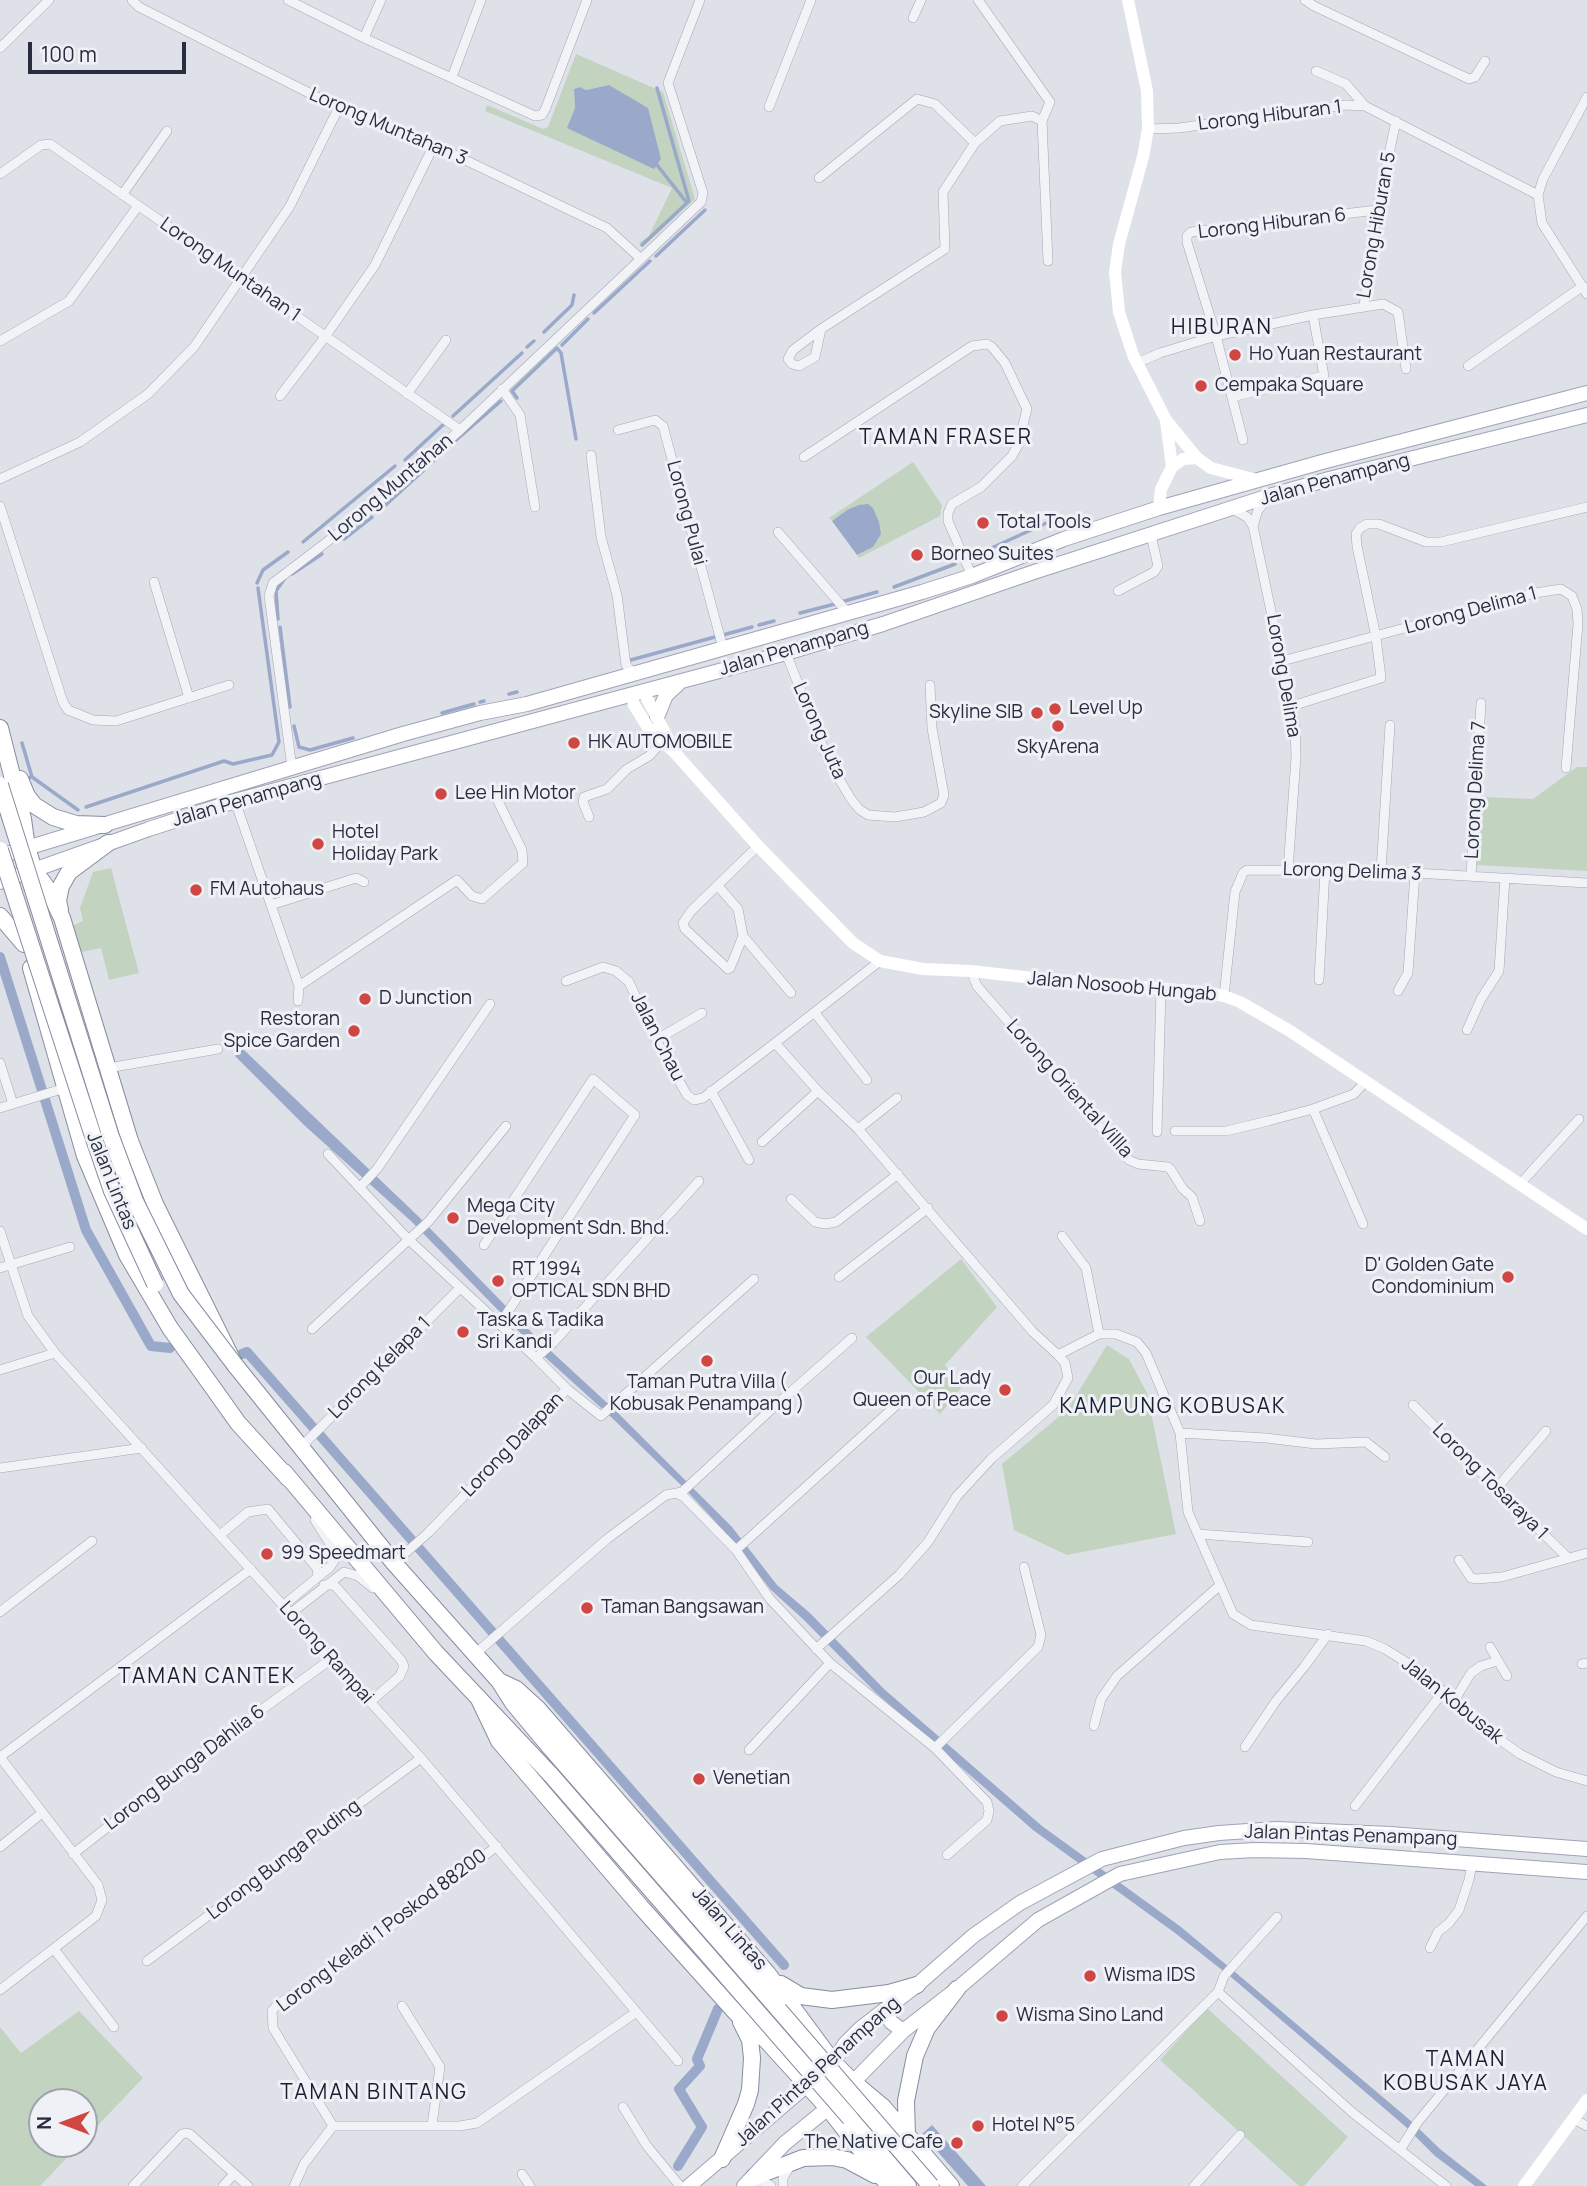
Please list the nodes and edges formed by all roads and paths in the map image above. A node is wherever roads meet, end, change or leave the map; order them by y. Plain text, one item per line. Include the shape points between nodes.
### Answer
1 (48, 0) edge
2 (132, 0) edge
3 (288, 0) edge
4 (382, 0) edge
5 (481, 0) edge
6 (587, 0) edge
7 (700, 0) edge
8 (811, 0) edge
9 (921, 0) edge
10 (978, 0) edge
11 (1128, 0) edge
12 (1326, 0) edge
13 (1310, 3) edge
14 (913, 18) dead end
15 (365, 38) junction
16 (0, 48) edge
17 (1485, 61) dead end
18 (1316, 71) dead end
19 (452, 77) junction
20 (1587, 97) edge
21 (1365, 106) junction
22 (339, 107) junction
23 (769, 107) dead end
24 (1042, 121) junction
25 (1396, 121) junction
26 (1148, 129) junction
27 (167, 131) dead end
28 (975, 143) junction
29 (433, 145) junction
30 (0, 174) edge
31 (819, 178) dead end
32 (122, 195) junction
33 (1538, 195) junction
34 (138, 206) junction
35 (1377, 210) junction
36 (640, 258) junction
37 (1048, 261) dead end
38 (241, 278) junction
39 (1586, 291) edge
40 (1364, 306) junction
41 (1313, 315) junction
42 (821, 330) dead end
43 (1216, 336) junction
44 (325, 337) junction
45 (446, 340) dead end
46 (0, 341) edge
47 (1137, 363) junction
48 (1468, 366) dead end
49 (1406, 369) dead end
50 (502, 389) junction
51 (1587, 393) edge
52 (407, 394) junction
53 (280, 396) dead end
54 (1232, 397) junction
55 (1587, 415) edge
56 (1496, 418) junction
57 (1166, 421) junction
58 (460, 430) junction
59 (618, 430) dead end
60 (1512, 433) junction
61 (1242, 440) dead end
62 (591, 454) dead end
63 (804, 457) dead end
64 (1197, 458) junction
65 (1172, 467) junction
66 (0, 479) edge
67 (1257, 480) junction
68 (1269, 496) junction
69 (0, 506) edge
70 (1587, 506) edge
71 (535, 508) dead end
72 (1159, 508) junction
73 (1232, 509) junction
74 (1253, 526) junction
75 (1177, 527) junction
76 (778, 532) dead end
77 (1151, 536) junction
78 (972, 576) junction
79 (154, 582) dead end
80 (1118, 591) dead end
81 (848, 613) junction
82 (1376, 636) junction
83 (723, 648) junction
84 (786, 653) junction
85 (1282, 661) junction
86 (685, 679) junction
87 (229, 685) dead end
88 (930, 685) dead end
89 (636, 687) junction
90 (189, 698) junction
91 (1481, 703) dead end
92 (1292, 706) junction
93 (657, 717) junction
94 (1390, 725) dead end
95 (0, 728) edge
96 (662, 742) junction
97 (5, 745) junction
98 (676, 754) junction
99 (292, 768) junction
100 (1566, 768) dead end
101 (8, 787) edge
102 (495, 795) dead end
103 (235, 801) junction
104 (0, 817) edge
105 (589, 817) dead end
106 (105, 825) junction
107 (107, 843) junction
108 (758, 846) junction
109 (27, 848) junction
110 (0, 850) edge
111 (0, 856) edge
112 (34, 870) junction
113 (1288, 870) junction
114 (1325, 870) junction
115 (1381, 871) junction
116 (1415, 873) junction
117 (1471, 876) junction
118 (1, 877) edge
119 (1505, 878) junction
120 (364, 882) dead end
121 (1587, 883) edge
122 (718, 886) junction
123 (271, 905) junction
124 (0, 916) edge
125 (62, 918) junction
126 (22, 936) junction
127 (743, 936) junction
128 (880, 961) junction
129 (971, 971) junction
130 (1319, 980) dead end
131 (566, 981) dead end
132 (299, 986) junction
133 (1161, 989) junction
134 (1398, 991) dead end
135 (791, 993) dead end
136 (1224, 996) junction
137 (298, 1001) dead end
138 (490, 1004) dead end
139 (702, 1013) dead end
140 (814, 1013) junction
141 (1467, 1030) dead end
142 (656, 1040) junction
143 (775, 1043) junction
144 (218, 1049) dead end
145 (0, 1063) edge
146 (108, 1068) junction
147 (867, 1080) dead end
148 (1365, 1082) junction
149 (65, 1088) junction
150 (711, 1091) junction
151 (818, 1091) junction
152 (897, 1098) dead end
153 (13, 1104) junction
154 (0, 1108) edge
155 (1313, 1109) junction
156 (1579, 1119) dead end
157 (506, 1126) dead end
158 (858, 1129) junction
159 (1175, 1131) dead end
160 (1157, 1132) dead end
161 (762, 1142) dead end
162 (328, 1154) dead end
163 (749, 1160) dead end
164 (898, 1174) junction
165 (699, 1181) dead end
166 (363, 1184) junction
167 (1520, 1184) junction
168 (791, 1199) dead end
169 (928, 1208) junction
170 (1200, 1221) dead end
171 (1363, 1224) dead end
172 (1587, 1230) edge
173 (0, 1231) edge
174 (1062, 1236) dead end
175 (408, 1239) junction
176 (484, 1245) dead end
177 (70, 1247) dead end
178 (11, 1265) junction
179 (0, 1268) edge
180 (839, 1277) dead end
181 (754, 1279) dead end
182 (460, 1288) junction
183 (501, 1321) junction
184 (312, 1329) dead end
185 (1099, 1334) junction
186 (852, 1338) dead end
187 (55, 1353) junction
188 (1058, 1355) junction
189 (536, 1358) junction
190 (198, 1361) junction
191 (238, 1369) junction
192 (0, 1370) edge
193 (567, 1389) junction
194 (902, 1400) dead end
195 (1413, 1405) dead end
196 (1546, 1432) dead end
197 (1180, 1433) junction
198 (305, 1444) junction
199 (142, 1448) junction
200 (1385, 1457) dead end
201 (0, 1468) edge
202 (1496, 1489) junction
203 (680, 1493) junction
204 (306, 1501) junction
205 (1198, 1534) junction
206 (220, 1535) junction
207 (92, 1541) dead end
208 (1308, 1542) dead end
209 (736, 1550) junction
210 (1587, 1553) edge
211 (400, 1557) junction
212 (1568, 1558) junction
213 (1458, 1560) dead end
214 (1024, 1567) dead end
215 (251, 1569) junction
216 (318, 1576) junction
217 (324, 1585) junction
218 (1219, 1586) junction
219 (284, 1605) junction
220 (0, 1612) edge
221 (291, 1613) junction
222 (1328, 1634) junction
223 (423, 1635) junction
224 (820, 1646) junction
225 (1490, 1647) dead end
226 (481, 1648) junction
227 (331, 1659) junction
228 (1497, 1661) junction
229 (830, 1663) junction
230 (1507, 1676) dead end
231 (499, 1681) junction
232 (1443, 1692) junction
233 (478, 1697) junction
234 (1454, 1701) junction
235 (370, 1702) junction
236 (1094, 1726) dead end
237 (938, 1745) junction
238 (1245, 1747) dead end
239 (749, 1750) dead end
240 (0, 1757) edge
241 (421, 1758) junction
242 (1587, 1780) edge
243 (1355, 1806) dead end
244 (42, 1814) junction
245 (497, 1846) junction
246 (0, 1847) edge
247 (1587, 1849) edge
248 (73, 1854) junction
249 (947, 1855) dead end
250 (1472, 1864) junction
251 (1587, 1872) edge
252 (1587, 1916) edge
253 (1277, 1917) dead end
254 (1430, 1948) dead end
255 (54, 1949) junction
256 (147, 1961) dead end
257 (768, 1974) junction
258 (916, 1985) junction
259 (957, 1989) junction
260 (0, 1990) edge
261 (1218, 1992) junction
262 (402, 2006) dead end
263 (884, 2010) junction
264 (798, 2012) junction
265 (635, 2013) junction
266 (737, 2014) junction
267 (114, 2027) dead end
268 (903, 2031) junction
269 (766, 2040) junction
270 (678, 2061) dead end
271 (832, 2067) junction
272 (853, 2082) junction
273 (813, 2085) junction
274 (1587, 2100) edge
275 (623, 2107) dead end
276 (828, 2108) junction
277 (894, 2119) junction
278 (1573, 2119) junction
279 (432, 2125) junction
280 (333, 2126) junction
281 (1587, 2126) edge
282 (1240, 2135) dead end
283 (908, 2136) junction
284 (851, 2140) junction
285 (1400, 2150) junction
286 (803, 2158) junction
287 (722, 2159) junction
288 (234, 2174) junction
289 (522, 2174) dead end
290 (1198, 2182) edge
291 (747, 2183) edge
292 (133, 2186) edge
293 (223, 2186) edge
294 (248, 2186) edge
295 (294, 2186) edge
296 (530, 2186) edge
297 (680, 2186) edge
298 (689, 2186) edge
299 (771, 2186) edge
300 (783, 2186) edge
301 (888, 2186) edge
302 (908, 2186) edge
303 (931, 2186) edge
304 (951, 2186) edge
305 (1022, 2186) edge
306 (1209, 2186) edge
307 (1446, 2186) edge
308 (1524, 2186) edge

1 - 16 street
2 - 22 street, Lorong Muntahan 3
3 - 15 street
4 - 15 street
5 - 19 street
6 - 19 street via 542,115 535,116
7 - 36 street, Lorong Muntahan via 668,83 703,198
8 - 23 street
9 - 14 street
10 - 24 street via 1050,102
11 - 26 main road via 1147,91
12 - 13 street
13 - 17 street via 1469,79
15 - 19 street
18 - 21 street via 1346,84
20 - 33 street
21 - 25 street, Lorong Hiburan 1
21 - 26 street, Lorong Hiburan 1
22 - 29 street, Lorong Muntahan 3
22 - 38 street via 290,206
24 - 28 street via 1032,116 1000,121
24 - 37 street
25 - 33 street, Lorong Hiburan 1
25 - 35 street, Lorong Hiburan 5
26 - 47 main road via 1115,272 1119,312
27 - 32 street
28 - 31 street via 935,104 916,99
28 - 42 street via 943,192 945,249
29 - 36 street, Lorong Muntahan 3 via 607,228
29 - 44 street via 375,265
30 - 32 street, Lorong Muntahan 1 via 45,143
32 - 34 street, Lorong Muntahan 1
33 - 39 street via 1542,223
34 - 38 street, Lorong Muntahan 1
34 - 46 street via 69,301
35 - 40 street, Lorong Hiburan 5
35 - 43 street, Lorong Hiburan 6 via 1191,232 1187,242
36 - 50 street, Lorong Muntahan
38 - 44 street, Lorong Muntahan 1
38 - 66 street via 194,347 148,394 80,442
39 - 48 street
40 - 41 street, Lorong Hiburan 5
40 - 49 street via 1383,304 1398,312
41 - 43 street, Lorong Hiburan 5
41 - 54 street via 1324,376
43 - 47 street, Lorong Hiburan 5
43 - 54 street
44 - 52 street, Lorong Muntahan 1
44 - 53 street
45 - 52 street
47 - 57 main road
50 - 58 street, Lorong Muntahan
50 - 71 street via 520,415
51 - 56 main road, Jalan Penampang
52 - 58 street, Lorong Muntahan 1
54 - 61 street
55 - 60 main road, Jalan Penampang
56 - 60 main road
56 - 67 main road, Jalan Penampang
57 - 64 main road
57 - 65 main road
58 - 99 street, Lorong Muntahan via 370,509 273,583 269,596
59 - 83 street, Lorong Pulai via 655,420 663,426
60 - 68 main road, Jalan Penampang
62 - 89 street via 601,537 619,606 626,664
63 - 78 street via 972,346 992,347 1027,409 1012,456 981,487 952,504 948,513
64 - 65 main road via 1183,459
64 - 67 main road via 1212,468
65 - 72 main road via 1161,489
67 - 72 main road, Jalan Penampang
68 - 73 main road, Jalan Penampang
68 - 74 street
69 - 90 street via 68,710 93,720 116,721
70 - 82 street via 1441,542 1426,542 1379,524 1360,528 1357,546
72 - 75 main road
72 - 78 main road, Jalan Penampang
73 - 74 street
73 - 75 main road, Jalan Penampang
74 - 85 street, Lorong Delima
75 - 77 main road, Jalan Penampang
76 - 81 street
77 - 80 street via 1158,566
77 - 84 main road, Jalan Penampang
78 - 81 main road, Jalan Penampang
79 - 90 street
81 - 83 main road, Jalan Penampang
82 - 85 street, Lorong Delima 1
82 - 92 street via 1381,678
82 - 100 street, Lorong Delima 1 via 1551,589 1567,592 1577,610 1578,624
83 - 89 main road, Jalan Penampang via 650,669
84 - 86 main road, Jalan Penampang
84 - 88 street, Lorong Juta via 829,762 851,799 869,815 895,817 925,812 941,803 944,795
85 - 92 street, Lorong Delima
86 - 89 main road, Jalan Penampang
86 - 93 main road via 666,695
87 - 90 street
89 - 93 main road, Jalan Nosoob Hungab
89 - 96 main road, Jalan Nosoob Hungab via 642,719
89 - 99 main road, Jalan Penampang via 599,682
89 - 103 main road, Jalan Penampang
91 - 117 street, Lorong Delima 7
92 - 113 street, Lorong Delima via 1296,757
93 - 98 main road, Jalan Nosoob Hungab
94 - 115 street
95 - 97 highway, Jalan Lintas
96 - 98 main road, Jalan Nosoob Hungab
96 - 105 street via 607,789 584,797
97 - 101 highway, Jalan Lintas
97 - 106 highway via 34,805 76,824
98 - 108 main road, Jalan Nosoob Hungab
99 - 106 main road, Jalan Penampang
101 - 104 highway via 6,812
101 - 109 highway, Jalan Lintas via 23,819
101 - 191 highway, Jalan Lintas, bridge via 110,1134 135,1201 181,1294
102 - 132 street via 522,849 523,863 482,899 472,896 457,880
103 - 107 main road, Jalan Penampang
103 - 123 street
106 - 109 main road, Jalan Penampang
107 - 112 main road, Jalan Penampang
107 - 125 highway via 69,872 58,901
108 - 122 street
108 - 128 main road, Jalan Nosoob Hungab via 853,943
109 - 111 main road, Jalan Penampang
109 - 112 highway, Jalan Lintas
110 - 190 highway, Jalan Lintas, bridge via 112,1191 155,1284
112 - 118 main road, Jalan Penampang
112 - 125 highway, Jalan Lintas
113 - 114 street, Lorong Delima 3
113 - 136 street, Lorong Delima 3 via 1247,870 1237,883
114 - 115 street, Lorong Delima 3
114 - 130 street
115 - 116 street, Lorong Delima 3
116 - 117 street, Lorong Delima 3
116 - 134 street via 1408,973
117 - 119 street, Lorong Delima 3
118 - 126 highway, Jalan Lintas
119 - 121 street, Lorong Delima 3
119 - 141 street via 1499,971
120 - 123 street via 356,878
122 - 127 street via 738,909
122 - 127 street via 684,918 685,929 728,969
123 - 132 street
124 - 126 highway
125 - 126 highway via 41,899 33,900 19,916
125 - 146 highway, Jalan Lintas
126 - 149 highway, Jalan Lintas
127 - 135 street
128 - 129 main road, Jalan Nosoob Hungab
128 - 140 street, Jalan Chau
129 - 133 main road, Jalan Nosoob Hungab
129 - 170 street, Lorong Oriental Villla via 977,986 1121,1152 1138,1164 1171,1170 1192,1197
131 - 142 street, Jalan Chau via 603,967 616,971 629,982
132 - 137 street
133 - 136 main road, Jalan Nosoob Hungab
133 - 160 street
136 - 148 main road, Jalan Nosoob Hungab via 1268,1017
138 - 166 street
139 - 142 street
140 - 143 street, Jalan Chau
140 - 147 street
142 - 150 street, Jalan Chau via 687,1095 694,1100
143 - 150 street, Jalan Chau
143 - 151 street
144 - 146 street
145 - 153 street
146 - 191 highway, Jalan Lintas, bridge via 155,1204
148 - 155 street via 1354,1094
148 - 167 main road, Jalan Nosoob Hungab
149 - 153 street
149 - 190 highway, Jalan Lintas via 85,1156 127,1255 170,1328
150 - 163 street
151 - 158 street
151 - 161 street
152 - 158 street
153 - 154 street
155 - 159 street via 1226,1131
155 - 171 street
156 - 167 street
157 - 175 street via 429,1221
158 - 164 street
162 - 166 street, Lorong Dalapan
164 - 168 street via 836,1222 815,1222
164 - 169 street
165 - 189 street
166 - 175 street, Lorong Dalapan
167 - 172 main road, Jalan Nosoob Hungab
169 - 180 street
169 - 188 street
173 - 178 street, Lorong Rampai
174 - 185 street via 1086,1268
175 - 182 street, Lorong Dalapan
175 - 184 street
176 - 183 street via 593,1079 635,1115
177 - 178 street
178 - 179 street
178 - 187 street, Lorong Rampai via 28,1316
181 - 193 street via 601,1416
182 - 183 street, Lorong Dalapan
182 - 198 street, Lorong Kelapa 1
183 - 189 street, Lorong Dalapan
185 - 188 street
185 - 197 street, Jalan Kobusak via 1116,1334 1137,1342 1146,1353
186 - 203 street
187 - 192 street
187 - 199 street, Lorong Rampai
188 - 224 street via 1068,1378 1053,1405 983,1467 899,1575
189 - 193 street, Lorong Dalapan
190 - 204 highway, Jalan Lintas via 238,1423
191 - 198 highway, Jalan Lintas
193 - 211 street, Lorong Dalapan
194 - 209 street
195 - 202 street, Lorong Tosaraya 1
196 - 202 street
197 - 200 street via 1316,1444 1366,1442
197 - 205 street, Jalan Kobusak via 1188,1512
198 - 211 highway, Jalan Lintas
199 - 201 street
199 - 206 street, Lorong Rampai
202 - 212 street, Lorong Tosaraya 1
203 - 209 street
203 - 226 street via 666,1495 607,1539
204 - 216 street via 335,1554 330,1567
204 - 223 highway, Jalan Lintas
205 - 208 street
205 - 218 street, Jalan Kobusak
206 - 215 street, Lorong Rampai
206 - 216 street via 248,1511 268,1509 317,1568
207 - 220 street
209 - 224 street via 770,1600
210 - 212 street
211 - 226 highway, Jalan Lintas
212 - 213 street via 1502,1577 1471,1578
214 - 237 street via 1041,1642
215 - 219 street, Lorong Rampai
215 - 240 street
216 - 219 street
217 - 221 street
217 - 223 street via 344,1572 358,1576
217 - 235 street via 336,1587 404,1667
218 - 222 street, Jalan Kobusak via 1233,1614 1251,1625
218 - 236 street via 1117,1676 1101,1699
219 - 221 street, Lorong Rampai
221 - 227 street, Lorong Rampai
222 - 232 street, Jalan Kobusak via 1385,1649 1422,1672
222 - 238 street
223 - 233 highway, Jalan Lintas
224 - 229 street
225 - 228 street
226 - 231 highway, Jalan Lintas
227 - 235 street, Lorong Rampai
227 - 248 street, Lorong Bunga Dahlia 6
228 - 230 street
228 - 234 street via 1471,1673
229 - 237 street
229 - 239 street
231 - 257 highway, Jalan Lintas via 538,1709
231 - 271 highway, Jalan Lintas, bridge via 549,1746
232 - 234 street, Jalan Kobusak
232 - 243 street
233 - 266 highway, Jalan Lintas via 499,1741
233 - 273 highway, Jalan Lintas, bridge via 551,1775
234 - 242 street, Jalan Kobusak via 1520,1754 1556,1772
235 - 241 street, Lorong Rampai
237 - 249 street via 987,1802 989,1811 988,1820
240 - 244 street
241 - 245 street, Lorong Rampai
241 - 256 street, Lorong Bunga Puding
244 - 246 street
244 - 248 street
245 - 265 street, Lorong Rampai
245 - 280 street, Lorong Keladi 1 Poskod 88200 via 272,2011 272,2028
247 - 258 main road, Jalan Pintas Penampang via 1277,1829 1184,1838 1102,1859 1048,1887 973,1936
248 - 255 street via 98,1885 102,1900 96,1916
250 - 251 main road, Jalan Pintas Penampang
250 - 254 street via 1459,1910
250 - 259 main road, Jalan Pintas Penampang via 1255,1850 1220,1852 1120,1874 1038,1920
252 - 285 street via 1408,2134
253 - 261 street via 1224,1976
255 - 260 street
255 - 267 street
257 - 258 highway via 801,1996 826,2000 862,1998
257 - 264 highway, Jalan Lintas
258 - 263 main road, Jalan Pintas Penampang
259 - 268 main road, Jalan Pintas Penampang
259 - 283 highway via 927,2028 915,2056 906,2101
261 - 285 street
261 - 305 street
262 - 279 street via 440,2067
263 - 268 main road
263 - 271 main road, Jalan Pintas Penampang via 845,2044
264 - 269 highway via 808,2029 804,2049 789,2051
264 - 271 highway, Jalan Lintas
265 - 270 street, Lorong Rampai
265 - 279 street via 477,2123
266 - 269 highway, Jalan Lintas
266 - 287 highway via 750,2040 751,2090
268 - 272 main road, Jalan Pintas Penampang
269 - 273 highway, Jalan Lintas
271 - 272 highway, Jalan Lintas
271 - 273 main road, Jalan Pintas Penampang
271 - 303 highway, Jalan Lintas, bridge
272 - 276 main road, Jalan Pintas Penampang
272 - 277 highway, Jalan Lintas
273 - 276 highway, Jalan Lintas
273 - 287 main road, Jalan Pintas Penampang via 760,2123
273 - 302 highway, bridge via 850,2118
274 - 278 main road
275 - 297 street
276 - 284 highway, Jalan Lintas
276 - 291 main road, Jalan Pintas Penampang via 785,2143
277 - 283 highway, Jalan Lintas
277 - 284 highway via 868,2103 854,2105 849,2109
278 - 281 street
278 - 308 main road
279 - 280 street
280 - 295 street via 304,2164
282 - 290 street
283 - 304 highway, Jalan Lintas
284 - 301 highway, Jalan Lintas
285 - 307 street
286 - 291 highway
286 - 300 street via 786,2169
286 - 301 highway via 847,2160
287 - 298 main road, Jalan Pintas Penampang
288 - 292 street via 186,2133
288 - 293 street
288 - 294 street
289 - 296 street
290 - 306 street
291 - 299 street

